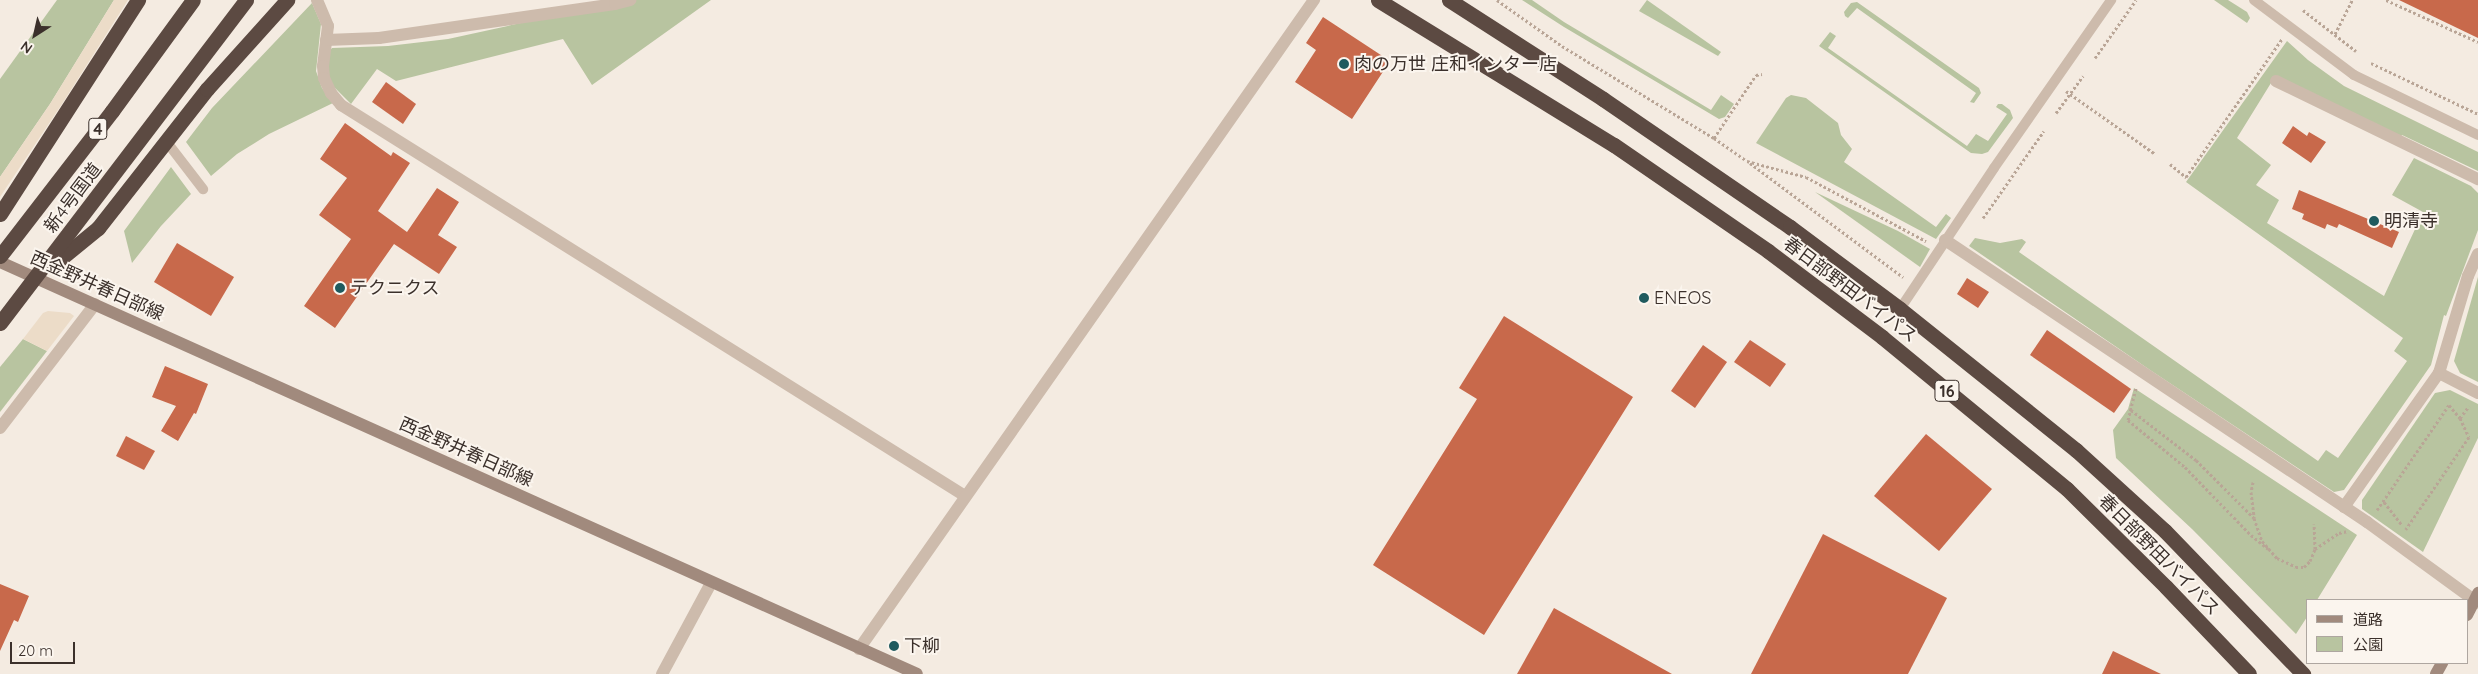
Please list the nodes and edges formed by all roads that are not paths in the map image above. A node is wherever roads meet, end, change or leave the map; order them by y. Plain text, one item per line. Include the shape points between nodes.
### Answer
1 (138, 0) edge
2 (193, 0) edge
3 (246, 0) edge
4 (288, 0) edge
5 (317, 0) edge
6 (630, 0) edge
7 (1314, 0) edge
8 (1378, 0) edge
9 (1449, 0) edge
10 (2111, 0) edge
11 (2254, 0) edge
12 (326, 40) junction
13 (2276, 81) dead end
14 (2478, 135) edge
15 (166, 141) junction
16 (2478, 179) edge
17 (203, 189) dead end
18 (0, 214) edge
19 (1943, 244) junction
20 (2478, 254) edge
21 (0, 256) edge
22 (0, 262) edge
23 (36, 278) junction
24 (95, 304) junction
25 (1900, 309) junction
26 (0, 323) edge
27 (2439, 372) junction
28 (2478, 393) edge
29 (0, 428) edge
30 (965, 496) junction
31 (2344, 507) junction
32 (711, 583) junction
33 (2477, 599) edge
34 (2468, 613) edge
35 (859, 649) junction
36 (662, 674) edge
37 (917, 674) edge
38 (2249, 674) edge
39 (2302, 674) edge

1 - 18 highway
2 - 21 highway, 新4号国道 / 4
3 - 23 highway, 新4号国道 / 4
4 - 15 highway, 4 via 207,89
5 - 12 street via 328,26
6 - 12 street via 379,38
7 - 30 street
8 - 38 highway, 春日部野田バイパス / 16 via 1614,146 1768,251 1882,337 2067,489
9 - 25 highway, 春日部野田バイパス / 16 via 1603,99 1790,227
10 - 19 lane
11 - 14 lane via 2354,75
12 - 30 street via 324,78 341,105
13 - 16 street
15 - 17 lane
15 - 23 highway, 4 via 98,228
19 - 25 lane
19 - 31 street
20 - 27 street via 2468,276
22 - 23 main road, 西金野井春日部線
23 - 24 main road, 西金野井春日部線
23 - 26 highway, 新4号国道 / 4
24 - 29 street
24 - 32 main road, 西金野井春日部線
25 - 39 highway, 春日部野田バイパス / 16 via 2076,450 2165,531
27 - 28 street
27 - 31 street
30 - 35 street
31 - 33 street
32 - 35 main road, 西金野井春日部線
32 - 36 street
33 - 34 main road
35 - 37 main road, 西金野井春日部線

